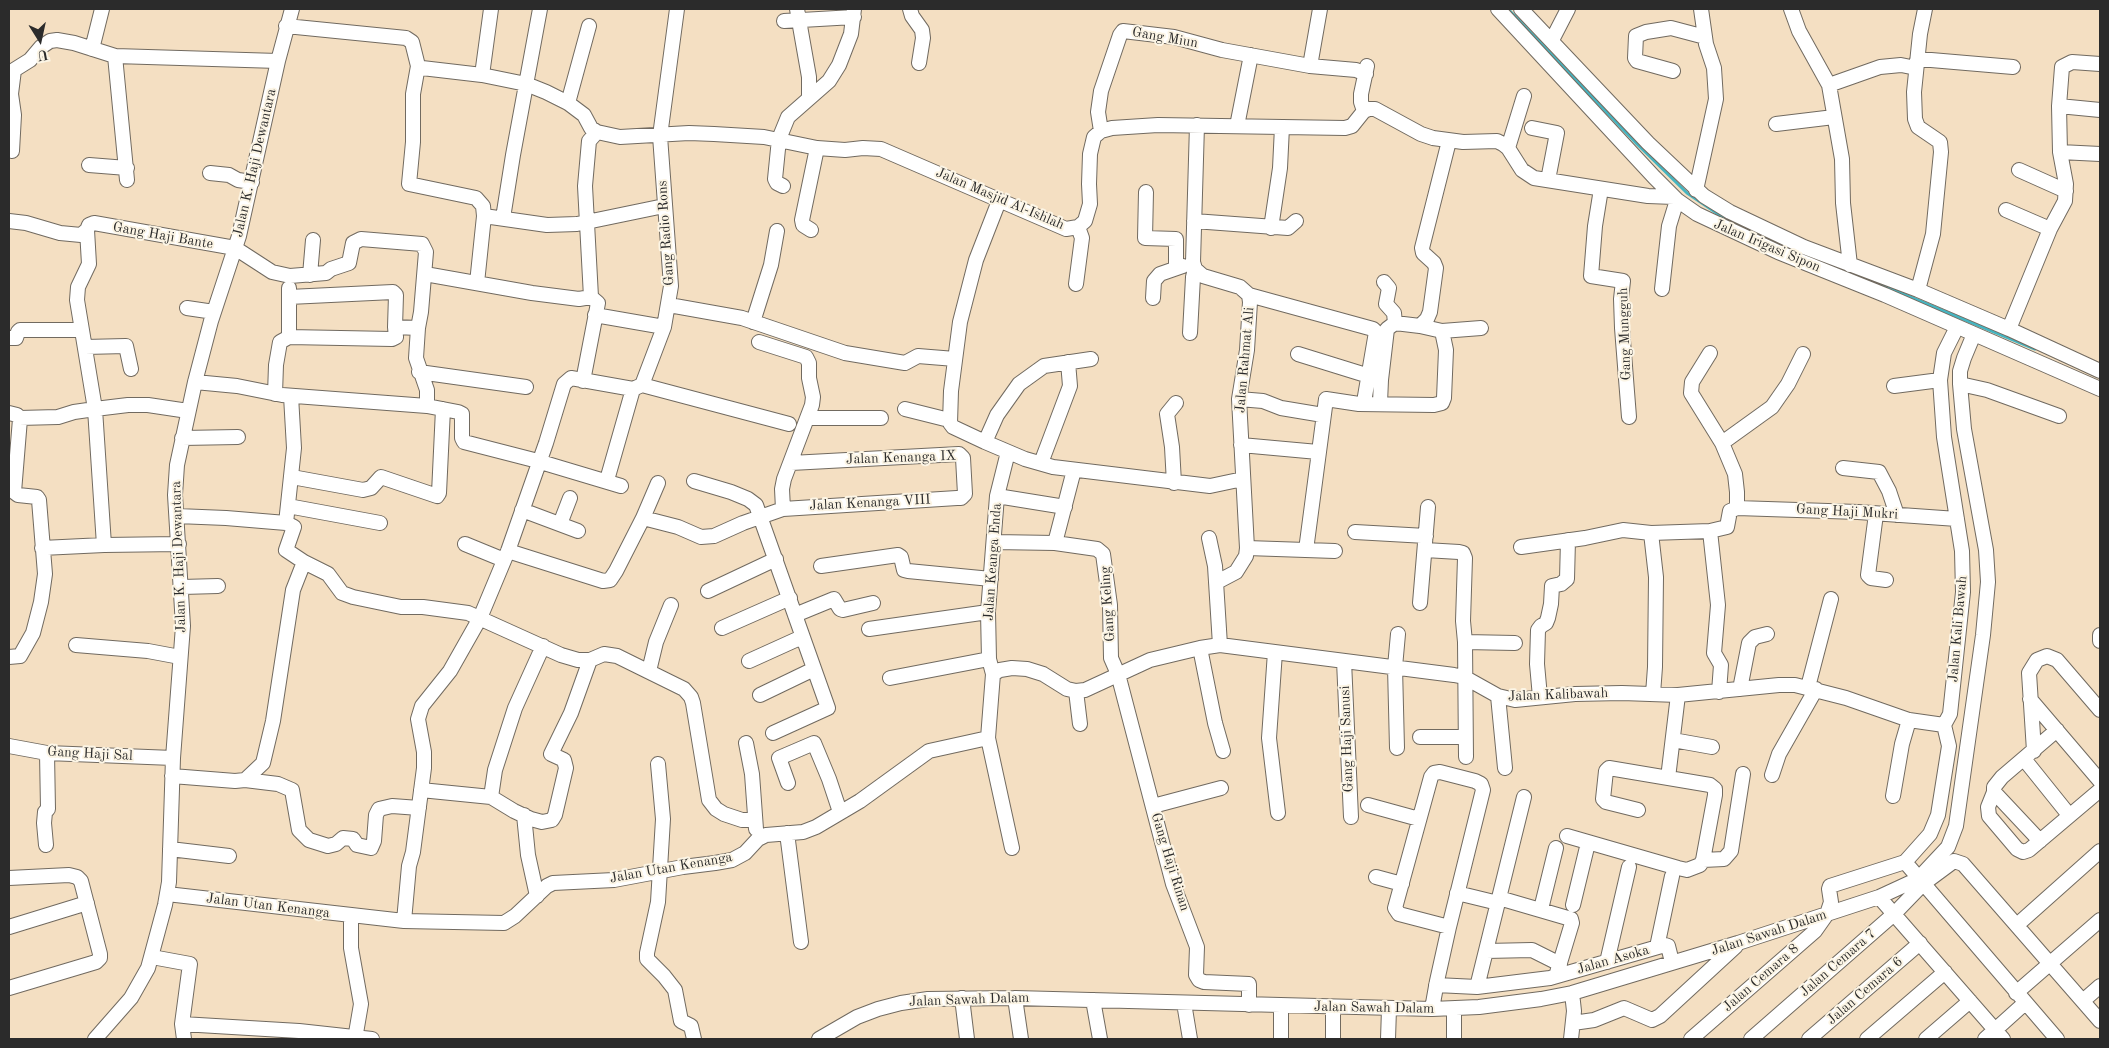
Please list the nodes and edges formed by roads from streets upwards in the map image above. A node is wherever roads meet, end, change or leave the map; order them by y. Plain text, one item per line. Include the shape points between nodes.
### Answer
1 (102, 9) edge
2 (292, 9) edge
3 (492, 9) edge
4 (540, 9) edge
5 (677, 9) edge
6 (910, 9) edge
7 (1320, 9) edge
8 (1498, 9) edge
9 (1568, 9) edge
10 (1701, 9) edge
11 (1791, 9) edge
12 (1925, 9) edge
13 (1528, 11) edge
14 (854, 13) edge
15 (793, 16) edge
16 (286, 26) junction
17 (589, 26) dead end
18 (1705, 37) junction
19 (1552, 40) junction
20 (92, 49) junction
21 (1251, 55) junction
22 (115, 56) junction
23 (278, 61) junction
24 (919, 63) dead end
25 (1916, 64) junction
26 (2100, 64) edge
27 (418, 66) junction
28 (1310, 66) junction
29 (2013, 67) dead end
30 (1673, 72) dead end
31 (482, 75) junction
32 (526, 84) junction
33 (1829, 85) junction
34 (809, 95) dead end
35 (1524, 96) dead end
36 (568, 103) junction
37 (2059, 106) junction
38 (2100, 110) edge
39 (1364, 111) junction
40 (12, 115) edge
41 (1834, 117) junction
42 (1776, 124) dead end
43 (1197, 125) junction
44 (1237, 126) junction
45 (1282, 127) junction
46 (1532, 128) dead end
47 (1101, 131) junction
48 (596, 132) junction
49 (660, 136) junction
50 (779, 139) junction
51 (1449, 141) junction
52 (817, 148) junction
53 (1508, 148) junction
54 (12, 151) dead end
55 (2060, 152) junction
56 (2100, 154) edge
57 (89, 165) dead end
58 (2019, 170) dead end
59 (210, 174) dead end
60 (1548, 180) junction
61 (252, 182) junction
62 (783, 186) dead end
63 (1601, 189) junction
64 (2066, 191) junction
65 (1146, 192) dead end
66 (1676, 199) junction
67 (999, 200) junction
68 (1699, 202) junction
69 (664, 206) junction
70 (2006, 210) dead end
71 (484, 216) junction
72 (503, 218) junction
73 (9, 221) edge
74 (588, 221) junction
75 (1194, 221) junction
76 (1296, 221) dead end
77 (89, 227) junction
78 (1078, 227) junction
79 (1270, 228) junction
80 (2050, 229) junction
81 (811, 230) dead end
82 (777, 231) dead end
83 (314, 240) dead end
84 (236, 248) junction
85 (1850, 265) junction
86 (1194, 266) junction
87 (1176, 268) junction
88 (425, 274) junction
89 (310, 275) junction
90 (290, 276) junction
91 (1384, 282) dead end
92 (477, 283) junction
93 (1076, 284) dead end
94 (1662, 289) dead end
95 (1918, 290) junction
96 (1249, 295) junction
97 (289, 297) junction
98 (591, 297) junction
99 (1153, 298) dead end
100 (669, 305) junction
101 (187, 308) dead end
102 (214, 312) junction
103 (596, 315) junction
104 (754, 322) junction
105 (1395, 324) junction
106 (1420, 326) junction
107 (395, 327) junction
108 (664, 327) junction
109 (1957, 327) junction
110 (418, 328) junction
111 (1481, 328) dead end
112 (2009, 329) junction
113 (82, 330) junction
114 (1442, 331) junction
115 (1190, 333) dead end
116 (1974, 334) junction
117 (289, 337) junction
118 (9, 338) edge
119 (760, 342) dead end
120 (85, 348) junction
121 (1710, 353) dead end
122 (1298, 354) dead end
123 (1803, 354) dead end
124 (955, 359) junction
125 (1091, 359) dead end
126 (1068, 362) junction
127 (131, 369) dead end
128 (2100, 371) edge
129 (419, 372) junction
130 (1369, 376) junction
131 (1940, 380) junction
132 (583, 381) junction
133 (195, 382) junction
134 (1960, 384) junction
135 (1894, 386) dead end
136 (526, 387) dead end
137 (638, 387) junction
138 (2100, 389) edge
139 (275, 394) junction
140 (291, 396) junction
141 (1239, 399) junction
142 (1364, 402) junction
143 (1176, 403) dead end
144 (1380, 403) junction
145 (427, 406) junction
146 (95, 409) junction
147 (443, 409) junction
148 (905, 409) dead end
149 (188, 411) junction
150 (14, 415) edge
151 (1323, 415) junction
152 (2059, 416) dead end
153 (809, 418) junction
154 (880, 418) dead end
155 (1629, 418) dead end
156 (949, 420) junction
157 (789, 424) dead end
158 (182, 438) junction
159 (238, 438) dead end
160 (985, 442) junction
161 (1722, 443) junction
162 (1241, 445) junction
163 (1008, 452) junction
164 (1318, 452) junction
165 (539, 462) junction
166 (791, 463) junction
167 (1042, 463) junction
168 (1843, 468) dead end
169 (1074, 470) junction
170 (292, 476) junction
171 (1243, 478) junction
172 (607, 480) junction
173 (694, 481) dead end
174 (658, 483) dead end
175 (1174, 483) junction
176 (621, 486) dead end
177 (997, 496) junction
178 (570, 498) dead end
179 (957, 498) joint
180 (288, 506) junction
181 (1065, 507) junction
182 (1428, 507) dead end
183 (1737, 508) junction
184 (522, 510) junction
185 (773, 513) junction
186 (1876, 514) junction
187 (1897, 515) junction
188 (176, 516) junction
189 (643, 518) junction
190 (1957, 519) junction
191 (286, 523) junction
192 (380, 523) dead end
193 (560, 524) junction
194 (578, 531) dead end
195 (1710, 531) junction
196 (1355, 532) dead end
197 (1651, 533) junction
198 (1426, 536) junction
199 (1209, 538) dead end
200 (1568, 540) junction
201 (994, 542) junction
202 (1055, 543) junction
203 (179, 544) junction
204 (465, 544) dead end
205 (104, 545) junction
206 (1521, 547) dead end
207 (42, 548) junction
208 (1248, 548) junction
209 (1306, 550) junction
210 (1425, 550) junction
211 (1335, 551) dead end
212 (506, 556) junction
213 (776, 559) junction
214 (304, 562) junction
215 (821, 566) dead end
216 (992, 579) junction
217 (1886, 580) dead end
218 (1217, 582) junction
219 (218, 586) dead end
220 (182, 587) junction
221 (708, 591) dead end
222 (790, 598) junction
223 (1831, 599) dead end
224 (873, 603) dead end
225 (1420, 603) dead end
226 (671, 605) dead end
227 (802, 612) junction
228 (988, 612) junction
229 (480, 618) junction
230 (722, 628) dead end
231 (869, 629) dead end
232 (1398, 634) dead end
233 (1767, 634) dead end
234 (2100, 635) edge
235 (802, 637) junction
236 (2100, 640) edge
237 (1465, 642) junction
238 (1515, 643) dead end
239 (76, 645) dead end
240 (1220, 645) junction
241 (542, 646) junction
242 (1200, 648) junction
243 (1275, 652) junction
244 (9, 657) edge
245 (180, 657) junction
246 (989, 659) junction
247 (590, 660) junction
248 (749, 661) dead end
249 (1344, 661) junction
250 (1395, 667) junction
251 (814, 669) junction
252 (649, 671) junction
253 (994, 674) junction
254 (1118, 674) junction
255 (1464, 677) junction
256 (890, 678) dead end
257 (1812, 688) junction
258 (1740, 689) junction
259 (1076, 691) junction
260 (1719, 692) junction
261 (1653, 694) junction
262 (760, 695) dead end
263 (1678, 695) junction
264 (1498, 696) junction
265 (1540, 697) junction
266 (2030, 699) junction
267 (2100, 710) edge
268 (1909, 720) junction
269 (1080, 724) dead end
270 (1944, 725) junction
271 (2057, 730) junction
272 (773, 733) dead end
273 (1465, 736) junction
274 (1420, 737) dead end
275 (988, 738) junction
276 (1673, 740) junction
277 (746, 743) dead end
278 (9, 746) edge
279 (1712, 747) dead end
280 (1397, 748) dead end
281 (1223, 751) dead end
282 (47, 753) junction
283 (2029, 755) junction
284 (1466, 757) dead end
285 (172, 758) junction
286 (658, 764) dead end
287 (1505, 768) dead end
288 (1743, 774) dead end
289 (1772, 775) dead end
290 (172, 776) junction
291 (1668, 778) junction
292 (245, 780) junction
293 (2100, 780) edge
294 (788, 783) dead end
295 (1220, 788) dead end
296 (421, 790) junction
297 (2100, 790) edge
298 (1994, 792) junction
299 (1893, 796) dead end
300 (491, 797) junction
301 (1524, 797) dead end
302 (1153, 806) junction
303 (1368, 806) dead end
304 (419, 808) junction
305 (1638, 810) dead end
306 (840, 812) junction
307 (1278, 813) dead end
308 (524, 815) junction
309 (2069, 815) junction
310 (1350, 817) dead end
311 (1419, 819) junction
312 (755, 820) junction
313 (788, 833) junction
314 (1567, 836) dead end
315 (758, 839) junction
316 (2040, 840) junction
317 (1588, 843) junction
318 (46, 845) dead end
319 (1012, 848) dead end
320 (1556, 848) dead end
321 (170, 849) junction
322 (2100, 852) edge
323 (229, 856) dead end
324 (1703, 860) junction
325 (1629, 867) dead end
326 (660, 872) junction
327 (1914, 874) junction
328 (1672, 876) dead end
329 (1376, 877) dead end
330 (9, 878) edge
331 (1402, 884) junction
332 (1458, 893) junction
333 (167, 894) junction
334 (537, 896) junction
335 (1878, 897) junction
336 (1499, 900) junction
337 (1829, 902) junction
338 (87, 903) junction
339 (1541, 909) junction
340 (1572, 912) junction
341 (1894, 914) junction
342 (351, 916) junction
343 (2100, 920) edge
344 (404, 921) junction
345 (2017, 925) junction
346 (9, 927) edge
347 (1449, 927) junction
348 (801, 942) dead end
349 (1738, 943) junction
350 (1920, 943) junction
351 (1486, 951) junction
352 (1667, 954) junction
353 (152, 958) junction
354 (1607, 962) junction
355 (2050, 965) junction
356 (1558, 970) junction
357 (1945, 972) junction
358 (1477, 986) junction
359 (2100, 986) edge
360 (9, 988) edge
361 (1572, 993) junction
362 (2022, 994) junction
363 (962, 998) junction
364 (1015, 998) junction
365 (1434, 998) junction
366 (1093, 1000) junction
367 (2084, 1000) junction
368 (1970, 1001) junction
369 (1184, 1003) junction
370 (1250, 1004) junction
371 (1281, 1006) junction
372 (1333, 1007) junction
373 (1390, 1009) junction
374 (1454, 1009) junction
375 (2100, 1021) edge
376 (1573, 1023) junction
377 (182, 1024) junction
378 (693, 1033) edge
379 (1994, 1036) edge
380 (355, 1038) edge
381 (95, 1039) edge
382 (184, 1039) edge
383 (372, 1039) edge
384 (819, 1039) edge
385 (968, 1039) edge
386 (1021, 1039) edge
387 (1100, 1039) edge
388 (1190, 1039) edge
389 (1281, 1039) edge
390 (1333, 1039) edge
391 (1388, 1039) edge
392 (1454, 1039) edge
393 (1571, 1039) edge
394 (1690, 1039) edge
395 (1751, 1039) edge
396 (1809, 1039) edge
397 (1867, 1039) edge
398 (1926, 1039) edge
399 (2057, 1039) edge

1 - 20 street
2 - 16 street, Jalan K. Haji Dewantara
3 - 31 street
4 - 32 street
5 - 49 street, Gang Radio Rons
6 - 24 street via 922,30
7 - 28 street
8 - 66 street, Jalan Irigasi Sipon
9 - 19 street
10 - 18 street
11 - 33 street via 1799,31
12 - 25 street
13 - 19 street, Jalan Irigasi Sipon
14 - 15 street
14 - 50 street via 847,48 829,81 788,117
15 - 34 street via 809,77
16 - 23 street, Jalan K. Haji Dewantara
16 - 27 street via 406,38 412,42
17 - 36 street
18 - 30 street via 1672,28 1636,36 1637,62
18 - 68 street via 1714,68 1716,105 1711,118
19 - 68 street, Jalan Irigasi Sipon
20 - 22 street
20 - 40 street via 57,40 41,47 30,60 14,70
21 - 28 street
21 - 44 street
21 - 47 street, Gang Miun via 1174,37 1123,31 1101,91 1098,112
22 - 23 street
22 - 57 street via 127,174
23 - 61 street, Jalan K. Haji Dewantara
25 - 29 street via 1931,60
25 - 33 street via 1880,66
25 - 95 street via 1915,119 1918,127 1940,142 1941,152 1933,234
26 - 37 street via 2072,62 2062,67
27 - 31 street via 426,70
27 - 71 street via 413,94 409,184 476,198 483,206
28 - 39 street via 1367,70 1361,94
31 - 32 street
32 - 36 street
32 - 72 street
33 - 41 street
35 - 53 street
36 - 48 street via 584,115
37 - 38 street
37 - 55 street
39 - 45 street via 1352,126 1345,128
39 - 51 street via 1375,109 1421,134
40 - 54 street
41 - 42 street
41 - 85 street via 1842,159 1842,204
43 - 44 street
43 - 47 street via 1158,124
43 - 75 street
44 - 45 street
45 - 79 street via 1280,168
46 - 60 street via 1557,133
47 - 78 street, Jalan Masjid Al-Ishlah via 1094,136 1090,154 1090,204 1085,221
48 - 49 street, Jalan Masjid Al-Ishlah via 620,137
48 - 74 street via 587,150 585,186
49 - 50 street, Jalan Masjid Al-Ishlah via 689,133
49 - 69 street, Gang Radio Rons
50 - 52 street, Jalan Masjid Al-Ishlah
50 - 62 street via 775,179
51 - 53 street via 1497,141
51 - 106 street via 1422,248 1436,268 1430,312
52 - 67 street, Jalan Masjid Al-Ishlah via 881,149
52 - 81 street via 802,220
53 - 60 street via 1528,175
55 - 56 street
55 - 64 street
58 - 64 street
59 - 61 street via 229,175
60 - 63 street
61 - 84 street, Jalan K. Haji Dewantara
63 - 66 street
63 - 155 street, Gang Mungguh via 1591,276 1623,281 1622,328
64 - 80 street via 2065,201
65 - 87 street via 1145,238 1176,238
66 - 68 street, Jalan Irigasi Sipon
66 - 94 street via 1671,214
67 - 78 street, Jalan Masjid Al-Ishlah via 1066,229
67 - 124 street via 976,260 960,322
68 - 85 street, Jalan Irigasi Sipon
68 - 109 street, Jalan Irigasi Sipon via 1778,252
69 - 74 street
69 - 100 street, Gang Radio Rons via 671,286
70 - 80 street
71 - 72 street
71 - 92 street
72 - 74 street via 547,225
73 - 77 street, Gang Haji Bante via 81,235
74 - 98 street
75 - 79 street
75 - 86 street
76 - 79 street via 1288,228
77 - 84 street, Gang Haji Bante
77 - 113 street via 89,264 76,292
78 - 93 street via 1082,238
80 - 112 street
82 - 104 street via 771,265
83 - 89 street
84 - 90 street via 272,272
84 - 102 street, Jalan K. Haji Dewantara
85 - 95 street, Jalan Irigasi Sipon
86 - 87 street
86 - 96 street, Jalan Rahmat Ali via 1203,276 1240,287
86 - 115 street
87 - 99 street via 1160,274 1154,281
88 - 89 street via 426,252 422,244 361,239 353,243 349,263
88 - 92 street
88 - 110 street
89 - 90 street
90 - 97 street
91 - 105 street via 1389,288 1386,304 1394,313
92 - 98 street via 560,297
95 - 112 street, Jalan Irigasi Sipon
96 - 130 street via 1373,329 1376,337
96 - 141 street, Jalan Rahmat Ali via 1247,350
97 - 107 street via 393,292 396,295
97 - 117 street
98 - 103 street via 598,303
100 - 104 street
100 - 108 street, Gang Radio Rons
101 - 102 street
102 - 133 street, Jalan K. Haji Dewantara
103 - 108 street
103 - 132 street
104 - 124 street via 839,351 905,363 918,356
105 - 106 street
105 - 144 street via 1386,332
106 - 114 street
107 - 110 street
107 - 117 street via 396,337 392,340
108 - 137 street, Gang Radio Rons
109 - 116 street, Jalan Irigasi Sipon
109 - 131 street, Jalan Kali Bawah via 1944,354
110 - 129 street via 416,358
111 - 114 street
112 - 128 street, Jalan Irigasi Sipon
113 - 118 street via 20,330 16,338
113 - 120 street
114 - 144 street via 1446,350 1442,403
116 - 134 street via 1960,371
116 - 138 street, Jalan Irigasi Sipon
117 - 139 street via 280,342
119 - 153 street via 806,358 813,397
120 - 127 street via 126,346
120 - 146 street
121 - 161 street via 1692,382 1691,392
122 - 130 street
123 - 161 street via 1772,407
124 - 156 street
125 - 126 street
126 - 160 street via 1044,366 1019,384 997,415
126 - 167 street via 1070,386
129 - 136 street
129 - 145 street via 426,390
130 - 142 street
131 - 135 street
131 - 190 street, Jalan Kali Bawah via 1944,437
132 - 137 street
132 - 165 street via 571,378 564,384
133 - 139 street
133 - 149 street, Jalan K. Haji Dewantara
134 - 152 street via 1987,390
134 - 327 street via 1964,428 1982,519 1988,582 1956,826 1948,847
137 - 157 street
137 - 172 street, Gang Radio Rons
139 - 140 street
140 - 145 street
140 - 170 street
141 - 151 street
141 - 162 street, Jalan Rahmat Ali
142 - 144 street
142 - 151 street via 1350,403 1328,398 1324,402
143 - 175 street via 1167,414
145 - 147 street
146 - 149 street via 148,405
146 - 150 street via 58,418
146 - 205 street
147 - 165 street via 462,414 464,442
147 - 170 street via 437,496 381,477 371,488 363,490
148 - 156 street
149 - 158 street, Jalan K. Haji Dewantara
150 - 207 street via 14,492 39,500
151 - 164 street
153 - 154 street
153 - 166 street
156 - 160 street via 953,427
158 - 159 street
158 - 188 street, Jalan K. Haji Dewantara via 176,480
160 - 163 street
161 - 183 street via 1735,474
162 - 164 street
162 - 171 street, Jalan Rahmat Ali
163 - 167 street
163 - 177 street, Jalan Keanga Enda
164 - 209 street
165 - 172 street
165 - 184 street
166 - 179 street, Jalan Kenanga IX via 959,454 965,494
166 - 185 street
167 - 169 street
168 - 187 street via 1879,472
169 - 175 street
169 - 181 street
170 - 180 street
171 - 175 street via 1210,486
171 - 208 street, Jalan Rahmat Ali
172 - 176 street
173 - 185 street via 731,492
174 - 189 street
177 - 181 street
177 - 201 street, Jalan Keanga Enda
178 - 193 street
179 - 185 street, Jalan Kenanga VIII
180 - 191 street
180 - 192 street
181 - 202 street
182 - 198 street
183 - 186 street, Gang Haji Mukri
183 - 195 street via 1730,511 1727,527
184 - 193 street
184 - 212 street
185 - 189 street, Jalan Kenanga VIII via 714,536 702,537
185 - 213 street
186 - 187 street, Gang Haji Mukri
186 - 217 street via 1868,575
187 - 190 street, Gang Haji Mukri
188 - 191 street
188 - 203 street, Jalan K. Haji Dewantara
189 - 212 street via 610,580 595,580
190 - 270 street, Jalan Kali Bawah via 1964,592 1950,714
191 - 214 street via 294,527 286,550
193 - 194 street
195 - 197 street
195 - 260 street via 1718,605 1714,653 1721,665
196 - 198 street
197 - 200 street via 1623,530
197 - 261 street via 1656,577
198 - 210 street
199 - 218 street
200 - 206 street
200 - 265 street via 1567,579 1552,586 1552,604 1546,624 1541,626 1538,635
201 - 202 street, Gang Keling
201 - 216 street, Jalan Keanga Enda
202 - 254 street, Gang Keling via 1097,549 1103,554 1110,605 1111,658
203 - 205 street
203 - 220 street, Jalan K. Haji Dewantara
204 - 212 street
205 - 207 street
207 - 244 street via 45,574 33,633 20,656
208 - 209 street
208 - 218 street via 1236,572
209 - 211 street
210 - 225 street
210 - 237 street via 1459,552 1466,558
212 - 229 street
213 - 221 street
213 - 222 street
214 - 229 street via 328,574 342,593 353,597 401,607 468,613
214 - 292 street via 293,590 268,746 263,763
215 - 216 street via 898,555 908,572
216 - 228 street, Jalan Keanga Enda
218 - 240 street
219 - 220 street
220 - 245 street, Jalan K. Haji Dewantara
222 - 227 street
222 - 230 street
223 - 257 street
224 - 227 street via 843,610 834,599
226 - 252 street via 656,642
227 - 235 street
228 - 231 street
228 - 246 street, Jalan Keanga Enda
229 - 241 street
229 - 296 street via 450,670 422,706 418,719 424,752
232 - 250 street
233 - 258 street via 1755,637 1749,643
234 - 236 street
235 - 248 street
235 - 251 street
237 - 238 street
237 - 255 street
239 - 245 street
240 - 242 street, Jalan Kalibawah
240 - 243 street, Jalan Kalibawah
241 - 247 street via 578,660
241 - 300 street via 515,708 495,770
242 - 254 street, Jalan Kalibawah via 1150,660
242 - 281 street
243 - 249 street, Jalan Kalibawah
243 - 307 street via 1269,738
245 - 285 street, Jalan K. Haji Dewantara
246 - 253 street, Jalan Keanga Enda
246 - 256 street
247 - 252 street via 604,654 617,656
247 - 308 street via 552,754 564,760 566,768 555,815 552,820 542,822
249 - 250 street, Jalan Kalibawah
249 - 310 street, Gang Haji Sanusi
250 - 255 street, Jalan Kalibawah
250 - 280 street
251 - 262 street
251 - 272 street via 828,708
252 - 312 street via 684,689 691,697 709,800 724,814
253 - 259 street via 1012,668 1027,669
253 - 275 street
254 - 259 street
254 - 302 street, Gang Haji Rinan
255 - 264 street, Jalan Kalibawah
255 - 273 street
257 - 258 street, Jalan Kalibawah via 1779,685
257 - 268 street, Jalan Kalibawah
257 - 289 street
258 - 260 street, Jalan Kalibawah
259 - 269 street
260 - 263 street, Jalan Kalibawah
261 - 263 street, Jalan Kalibawah
261 - 265 street, Jalan Kalibawah
263 - 276 street
264 - 265 street, Jalan Kalibawah via 1515,700
264 - 287 street
266 - 267 street via 2030,669 2037,660 2052,657
266 - 271 street
266 - 283 street
268 - 270 street, Jalan Kalibawah
268 - 299 street
270 - 327 street, Jalan Kali Bawah via 1949,746 1938,815
271 - 283 street
271 - 293 street
273 - 274 street
273 - 284 street
275 - 306 street, Jalan Utan Kenanga via 929,751
275 - 319 street
276 - 279 street
276 - 291 street
277 - 312 street
278 - 282 street, Gang Haji Sal
282 - 285 street, Gang Haji Sal
282 - 318 street
283 - 298 street via 1997,782
283 - 309 street
285 - 290 street, Jalan K. Haji Dewantara
286 - 326 street via 663,819
288 - 324 street via 1731,851 1724,859
290 - 292 street
290 - 321 street, Jalan K. Haji Dewantara
291 - 305 street via 1613,767 1606,771 1603,800
291 - 324 street via 1710,785 1714,789
292 - 304 street via 278,784 292,790 299,830 309,840 328,846 343,838 371,848 379,809 392,806
294 - 306 street via 779,758 814,743
295 - 302 street
296 - 300 street
296 - 304 street
297 - 309 street
298 - 316 street
298 - 316 street via 1988,807 1989,816 2017,850 2029,850
300 - 308 street
301 - 336 street
302 - 370 street, Gang Haji Rinan via 1175,889 1197,947 1196,975 1199,980 1247,983 1250,986
303 - 311 street
304 - 344 street via 408,866
306 - 313 street, Jalan Utan Kenanga via 816,827
308 - 334 street
309 - 316 street
311 - 331 street
311 - 332 street via 1430,777 1434,773 1481,784 1483,790
312 - 315 street
313 - 315 street, Jalan Utan Kenanga
313 - 348 street
314 - 317 street
315 - 326 street, Jalan Utan Kenanga via 745,853 732,860
317 - 324 street via 1678,868 1695,868
317 - 340 street, Jalan Asoka
320 - 339 street
321 - 323 street
321 - 333 street, Jalan K. Haji Dewantara
322 - 345 street
325 - 354 street
326 - 334 street, Jalan Utan Kenanga via 614,880 562,882 547,886
326 - 378 street via 647,959 675,990 681,1021
327 - 335 street, Jalan Sawah Dalam
327 - 337 street via 1866,876 1832,885
327 - 341 street, Jalan Cemara 7
327 - 345 street via 1960,862
327 - 362 street
328 - 352 street
329 - 331 street
330 - 338 street via 77,876
331 - 347 street via 1396,912
332 - 336 street
332 - 347 street
333 - 342 street, Jalan Utan Kenanga
333 - 353 street, Jalan K. Haji Dewantara
334 - 344 street, Jalan Utan Kenanga via 504,923
335 - 337 street, Jalan Sawah Dalam
335 - 341 street
336 - 339 street
336 - 351 street
337 - 349 street, Jalan Sawah Dalam
337 - 394 street, Jalan Cemara 8 via 1816,930
338 - 346 street
338 - 360 street via 100,958 96,962
339 - 340 street
340 - 356 street, Jalan Asoka
341 - 350 street
341 - 395 street, Jalan Cemara 7
342 - 344 street, Jalan Utan Kenanga
342 - 380 street via 351,948 360,1004
343 - 355 street
345 - 355 street
347 - 365 street
349 - 352 street, Jalan Sawah Dalam
349 - 376 street via 1652,1020 1624,1008 1594,1020
350 - 357 street
350 - 396 street, Jalan Cemara 6
351 - 356 street via 1532,950
351 - 358 street
352 - 354 street, Jalan Asoka
352 - 361 street, Jalan Sawah Dalam
353 - 377 street via 190,964
353 - 381 street, Jalan K. Haji Dewantara via 131,998
354 - 356 street, Jalan Asoka
355 - 362 street
355 - 367 street
356 - 358 street, Jalan Asoka via 1531,981
357 - 368 street
357 - 397 street
358 - 365 street, Jalan Asoka
359 - 367 street
361 - 374 street, Jalan Sawah Dalam
361 - 376 street
362 - 379 street
362 - 399 street
363 - 364 street, Jalan Sawah Dalam
363 - 384 street, Jalan Sawah Dalam via 918,1000 878,1008
363 - 385 street
364 - 366 street, Jalan Sawah Dalam
364 - 386 street
365 - 373 street, Jalan Sawah Dalam
365 - 374 street, Jalan Sawah Dalam
366 - 369 street, Jalan Sawah Dalam
366 - 387 street
367 - 375 street
368 - 379 street
368 - 398 street
369 - 370 street, Jalan Sawah Dalam
369 - 388 street
370 - 371 street, Jalan Sawah Dalam
371 - 372 street, Jalan Sawah Dalam
371 - 389 street
372 - 373 street, Jalan Sawah Dalam
372 - 390 street
373 - 391 street
374 - 392 street
376 - 393 street
377 - 380 street
377 - 382 street
380 - 383 street

